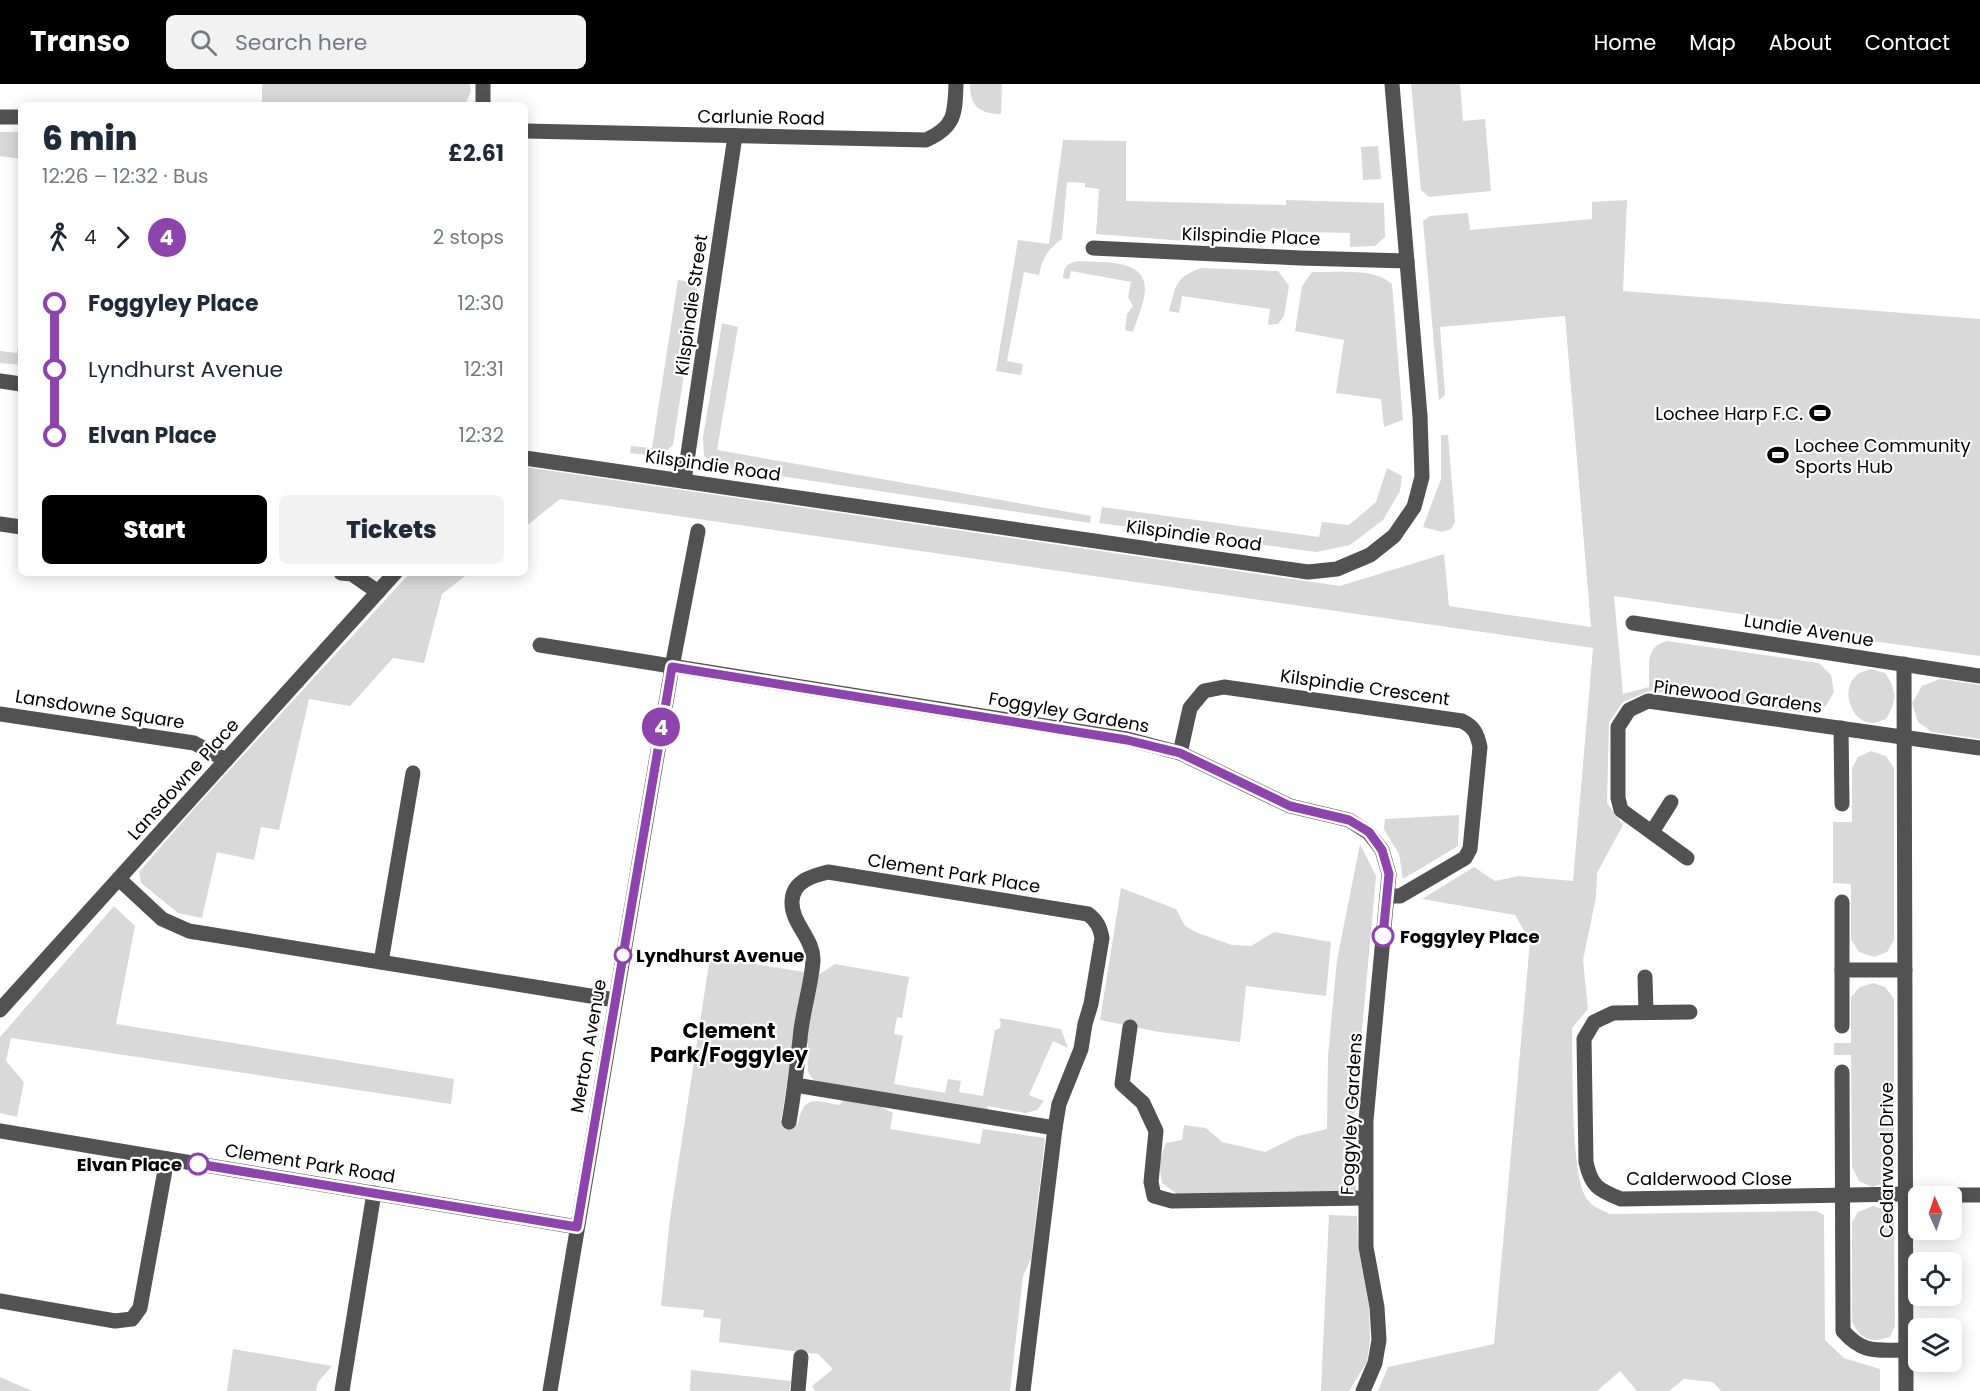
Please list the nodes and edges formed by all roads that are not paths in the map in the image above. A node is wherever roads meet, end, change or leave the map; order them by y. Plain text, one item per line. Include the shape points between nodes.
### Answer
1 (483, 84) edge
2 (956, 84) edge
3 (1392, 84) edge
4 (483, 102) edge
5 (0, 117) edge
6 (18, 117) edge
7 (528, 131) edge
8 (735, 135) junction
9 (1093, 248) dead end
10 (1407, 261) junction
11 (0, 381) edge
12 (18, 384) edge
13 (528, 458) edge
14 (684, 481) junction
15 (0, 524) edge
16 (18, 527) edge
17 (698, 531) dead end
18 (355, 576) edge
19 (392, 576) edge
20 (378, 592) junction
21 (1632, 623) dead end
22 (540, 645) dead end
23 (1904, 664) junction
24 (672, 667) junction
25 (1980, 676) edge
26 (0, 714) edge
27 (1841, 728) junction
28 (1904, 737) junction
29 (1980, 748) edge
30 (1180, 753) junction
31 (226, 760) junction
32 (413, 773) dead end
33 (1671, 802) dead end
34 (1842, 804) dead end
35 (1652, 832) junction
36 (1687, 858) dead end
37 (119, 879) junction
38 (1387, 896) junction
39 (1842, 902) dead end
40 (381, 962) junction
41 (1842, 970) junction
42 (1905, 970) junction
43 (1646, 977) dead end
44 (615, 1000) junction
45 (0, 1010) edge
46 (1646, 1012) junction
47 (1690, 1012) dead end
48 (1842, 1026) dead end
49 (1130, 1027) dead end
50 (1842, 1072) dead end
51 (795, 1085) junction
52 (789, 1122) dead end
53 (1055, 1128) junction
54 (0, 1131) edge
55 (167, 1159) junction
56 (374, 1193) junction
57 (1905, 1194) junction
58 (1962, 1195) edge
59 (1980, 1195) edge
60 (1842, 1196) junction
61 (1365, 1198) junction
62 (577, 1227) junction
63 (0, 1301) edge
64 (1906, 1350) junction
65 (801, 1357) dead end
66 (342, 1391) edge
67 (550, 1391) edge
68 (798, 1391) edge
69 (1023, 1391) edge
70 (1363, 1391) edge
71 (1906, 1391) edge

1 - 4 street
2 - 8 street, Carlunie Road via 952,118 943,132 926,140
3 - 10 street, Kilspindie Road
5 - 6 street
7 - 8 street, Carlunie Road
8 - 14 street, Kilspindie Street
9 - 10 street, Kilspindie Place
10 - 14 street, Kilspindie Road via 1422,477 1414,507 1394,536 1370,555 1337,568 1308,572
11 - 12 street
13 - 14 street, Kilspindie Road
15 - 16 street
17 - 24 street, Merton Avenue
18 - 20 street
19 - 20 street, Lansdowne Place
20 - 31 street, Lansdowne Place
21 - 23 street, Lundie Avenue
22 - 24 street, Foggyley Gardens
23 - 25 street, Lundie Avenue
23 - 28 street, Cedarwood Drive
24 - 30 street, Foggyley Gardens via 1127,740
24 - 44 street, Merton Avenue
26 - 31 street, Lansdowne Square via 194,743
27 - 28 street
27 - 34 street
27 - 35 street, Pinewood Gardens via 1648,701 1629,710 1618,728 1618,798 1621,810
28 - 29 street
28 - 42 street, Cedarwood Drive
30 - 38 street, Foggyley Gardens via 1290,806 1349,820 1369,832 1382,850 1389,874
30 - 38 street, Kilspindie Crescent via 1190,708 1204,691 1224,687 1462,720 1472,726 1480,747 1470,849 1465,858 1400,896
31 - 37 street, Lansdowne Place
32 - 40 street
33 - 35 street
35 - 36 street, Pinewood Gardens
37 - 40 street via 162,919 189,931
37 - 45 street, Lansdowne Place
38 - 61 street, Foggyley Gardens via 1366,1120
39 - 41 street
40 - 44 street
41 - 42 street
41 - 48 street
42 - 57 street, Cedarwood Drive
43 - 46 street
44 - 62 street, Merton Avenue
46 - 47 street, Calderwood Close
46 - 60 street, Calderwood Close via 1613,1012 1594,1022 1584,1039 1586,1162 1590,1180 1603,1192 1621,1199
49 - 61 street via 1122,1084 1143,1103 1156,1131 1151,1182 1154,1196 1172,1201
50 - 60 street
51 - 52 street, Clement Park Place
51 - 53 street
51 - 53 street, Clement Park Place via 813,961 812,947 795,917 792,901 797,885 811,876 828,872 1088,914 1101,929 1100,949 1081,1050 1059,1104
53 - 69 street, Clement Park Place
54 - 55 street, Clement Park Road
55 - 56 street, Clement Park Road
55 - 63 street via 140,1308 132,1319 115,1321
56 - 62 street, Clement Park Road
56 - 66 street
57 - 60 street, Calderwood Close
57 - 64 street, Cedarwood Drive
58 - 59 street
60 - 64 street via 1843,1331 1854,1344 1876,1350
61 - 70 street, Foggyley Gardens via 1366,1247 1379,1340 1375,1363
62 - 67 street, Merton Avenue
64 - 71 street, Cedarwood Drive
65 - 68 street

